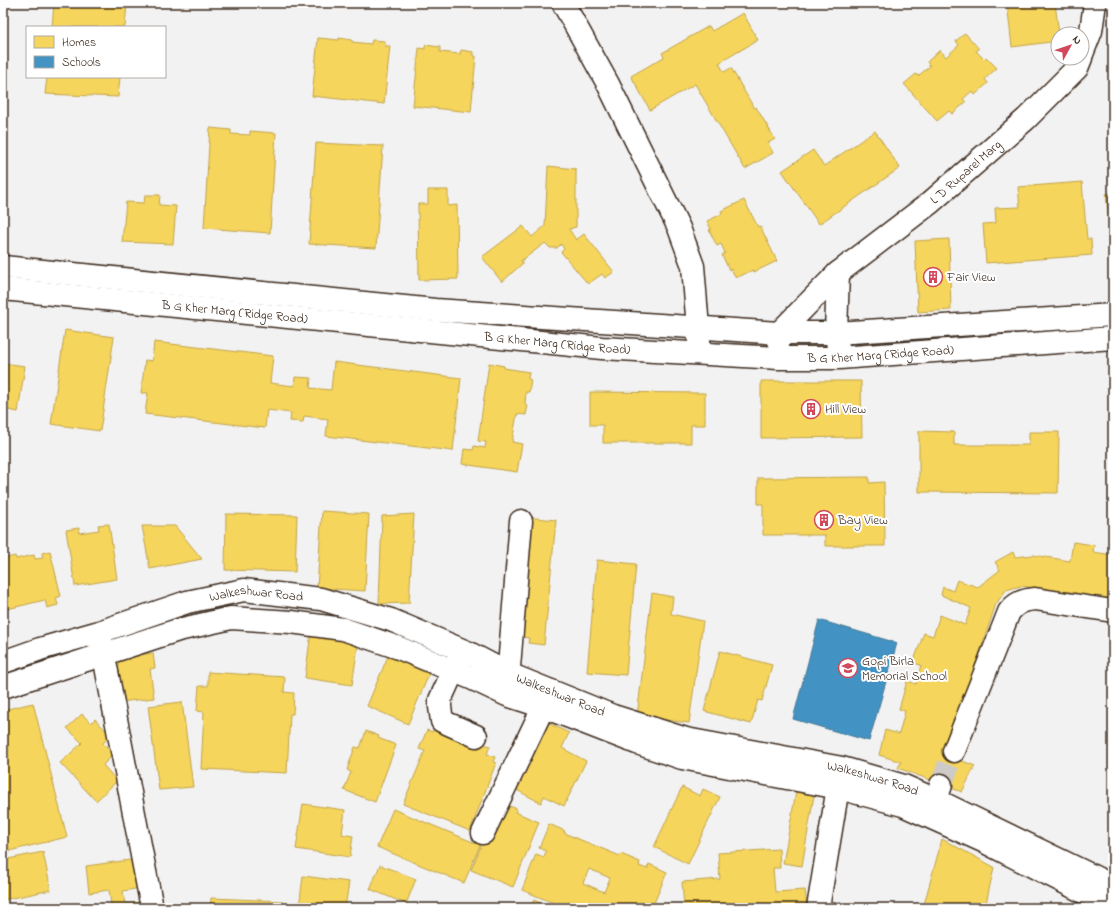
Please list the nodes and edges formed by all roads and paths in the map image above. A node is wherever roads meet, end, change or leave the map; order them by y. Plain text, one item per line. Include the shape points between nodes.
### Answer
1 (563, 3) edge
2 (1095, 3) edge
3 (1090, 34) edge
4 (1078, 66) edge
5 (3, 267) edge
6 (838, 273) junction
7 (3, 289) edge
8 (1113, 315) edge
9 (699, 327) junction
10 (779, 333) junction
11 (836, 333) junction
12 (1113, 338) edge
13 (700, 354) junction
14 (779, 358) junction
15 (839, 358) junction
16 (521, 521) dead end
17 (1113, 611) edge
18 (99, 632) junction
19 (462, 651) junction
20 (104, 654) junction
21 (3, 662) edge
22 (453, 671) junction
23 (509, 674) junction
24 (3, 687) edge
25 (507, 695) junction
26 (548, 699) junction
27 (476, 736) dead end
28 (954, 751) tunnel mouth
29 (840, 778) junction
30 (483, 833) dead end
31 (1111, 896) edge
32 (152, 908) edge
33 (818, 908) edge

1 - 9 street via 608,84 679,228 693,266
2 - 3 street
4 - 6 street, L D Ruparel Marg via 1026,119 930,203
5 - 9 street, B G Kher Marg (Ridge Road) via 435,310
6 - 10 street, L D Ruparel Marg
6 - 11 street
7 - 13 street, B G Kher Marg (Ridge Road) via 594,348
8 - 11 street, B G Kher Marg (Ridge Road)
9 - 10 street, B G Kher Marg (Ridge Road)
9 - 13 street
10 - 11 street, B G Kher Marg (Ridge Road)
10 - 14 street
11 - 15 street
12 - 15 street, B G Kher Marg (Ridge Road)
13 - 14 street, B G Kher Marg (Ridge Road)
14 - 15 street, B G Kher Marg (Ridge Road)
16 - 23 street
17 - 28 street via 1035,599 1026,599 1013,607
18 - 19 street, Walkeshwar Road via 186,602 244,590 321,600 391,620
18 - 20 street
18 - 21 street, Walkeshwar Road
19 - 22 street
19 - 23 street, Walkeshwar Road
20 - 22 street, Walkeshwar Road via 178,630 231,618 343,628
20 - 24 street, Walkeshwar Road
20 - 32 street
22 - 25 street, Walkeshwar Road
22 - 27 street via 440,700 442,721
23 - 25 street
23 - 26 street, Walkeshwar Road
25 - 26 street, Walkeshwar Road
26 - 29 street, Walkeshwar Road via 613,716 684,748
26 - 30 street
29 - 31 street, Walkeshwar Road via 904,786 936,800 986,833
29 - 33 street

